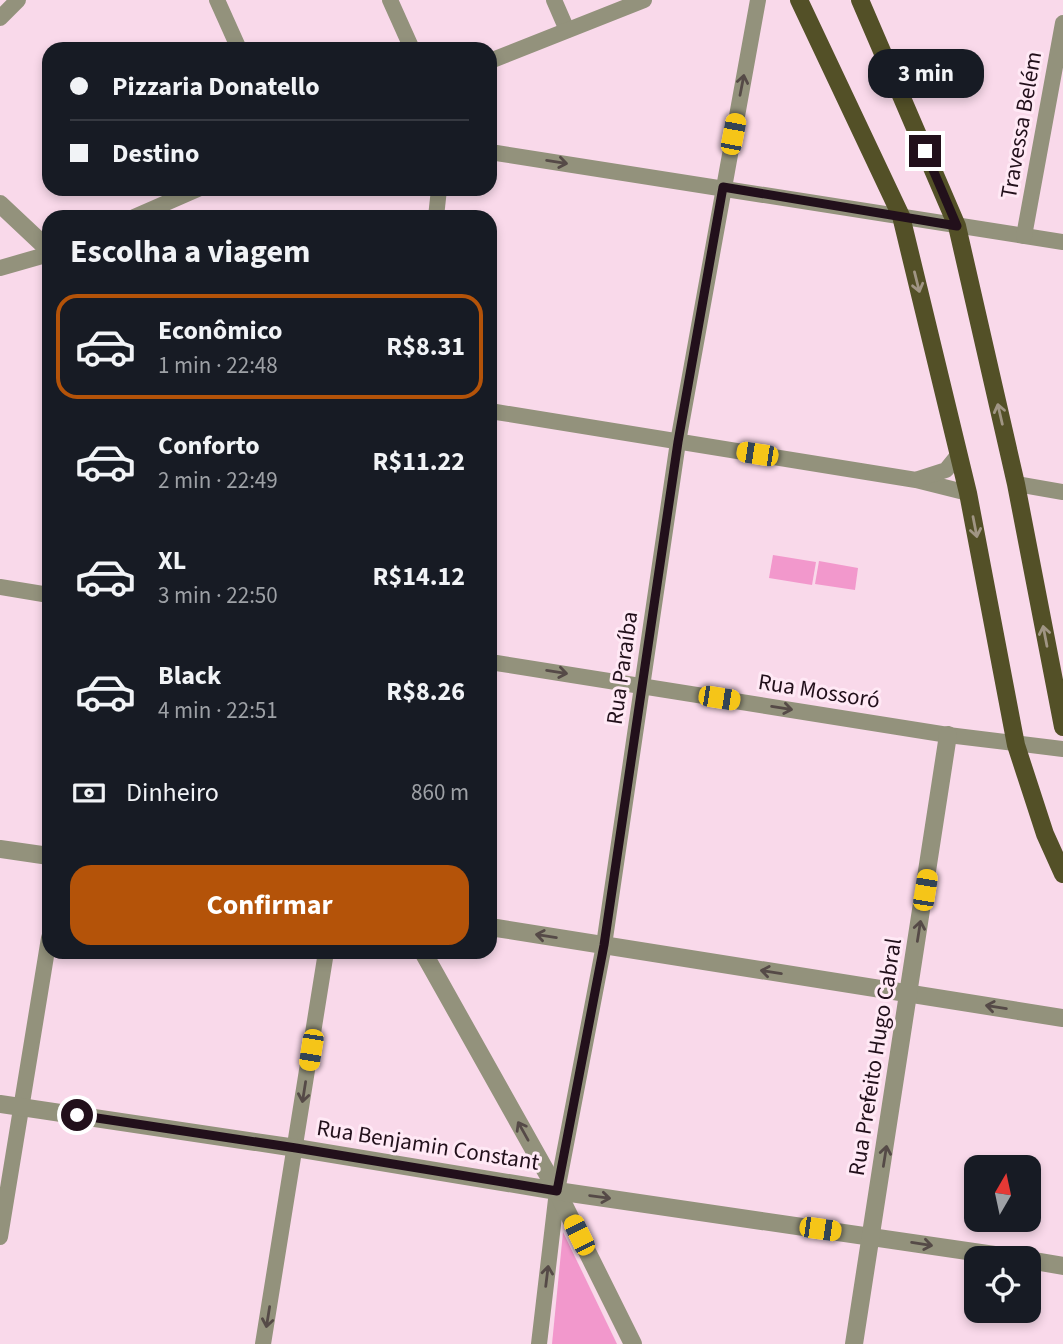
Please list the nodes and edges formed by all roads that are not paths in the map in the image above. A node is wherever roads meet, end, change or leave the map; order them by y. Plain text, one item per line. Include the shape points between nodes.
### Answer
1 (18, 0) edge
2 (217, 0) edge
3 (390, 0) edge
4 (554, 0) edge
5 (644, 0) edge
6 (758, 0) edge
7 (799, 0) edge
8 (860, 0) edge
9 (0, 18) edge
10 (1063, 23) edge
11 (567, 30) junction
12 (236, 42) edge
13 (409, 42) edge
14 (497, 58) edge
15 (497, 153) edge
16 (723, 187) junction
17 (182, 196) edge
18 (0, 204) edge
19 (151, 210) edge
20 (901, 216) junction
21 (957, 226) junction
22 (1024, 236) junction
23 (1063, 242) edge
24 (42, 245) edge
25 (42, 254) edge
26 (0, 268) edge
27 (497, 412) edge
28 (678, 442) junction
29 (959, 454) junction
30 (916, 480) junction
31 (1016, 484) junction
32 (1063, 492) edge
33 (968, 493) junction
34 (0, 587) edge
35 (42, 593) edge
36 (497, 663) edge
37 (642, 685) junction
38 (1063, 727) edge
39 (948, 736) junction
40 (1016, 745) junction
41 (1063, 749) edge
42 (0, 849) edge
43 (42, 855) edge
44 (1063, 874) edge
45 (497, 928) edge
46 (604, 945) junction
47 (46, 959) edge
48 (326, 959) edge
49 (427, 959) edge
50 (909, 993) junction
51 (1063, 1018) edge
52 (0, 1104) edge
53 (23, 1107) junction
54 (296, 1148) junction
55 (557, 1191) junction
56 (0, 1237) edge
57 (872, 1237) junction
58 (964, 1251) edge
59 (1041, 1262) edge
60 (1063, 1266) edge
61 (263, 1344) edge
62 (539, 1344) edge
63 (633, 1344) edge
64 (854, 1344) edge

1 - 9 street
2 - 12 street
3 - 13 street
4 - 11 street
5 - 11 street
16 -> 6 street, Rua Paraíba
7 - 20 main road
8 - 21 main road
10 - 22 street, Travessa Belém
11 - 14 street
15 -> 16 street
16 - 20 street
16 - 28 street, Rua Paraíba
17 - 19 street
18 - 24 street
20 - 21 street
20 -> 29 main road
21 - 22 street
31 -> 21 main road
22 - 23 street
25 - 26 street
27 - 28 street
28 - 30 street
28 - 37 street, Rua Paraíba
29 - 30 street via 946,470
29 - 33 main road
30 - 33 street
31 - 32 street
38 -> 31 main road
33 -> 40 main road
34 - 35 street
36 -> 37 street, Rua Mossoró
37 -> 39 street, Rua Mossoró
37 - 46 street, Rua Paraíba
39 - 40 street, Rua Mossoró
50 -> 39 street, Rua Prefeito Hugo Cabral
40 - 41 street, Rua Mossoró
40 - 44 main road
42 - 43 street
46 -> 45 street
50 -> 46 street
46 - 55 street, Rua Paraíba
47 - 53 street
48 -> 54 street
55 -> 49 street
51 -> 50 street
57 -> 50 street, Rua Prefeito Hugo Cabral
52 - 53 street, Rua Benjamin Constant
53 - 54 street, Rua Benjamin Constant
53 - 56 street
54 - 55 street, Rua Benjamin Constant
54 -> 61 street
55 -> 57 street, Rua Benjamin Constant
62 -> 55 street, Rua Paraíba
55 - 63 street
57 -> 58 street, Rua Benjamin Constant
57 - 64 street, Rua Prefeito Hugo Cabral
59 - 60 street

